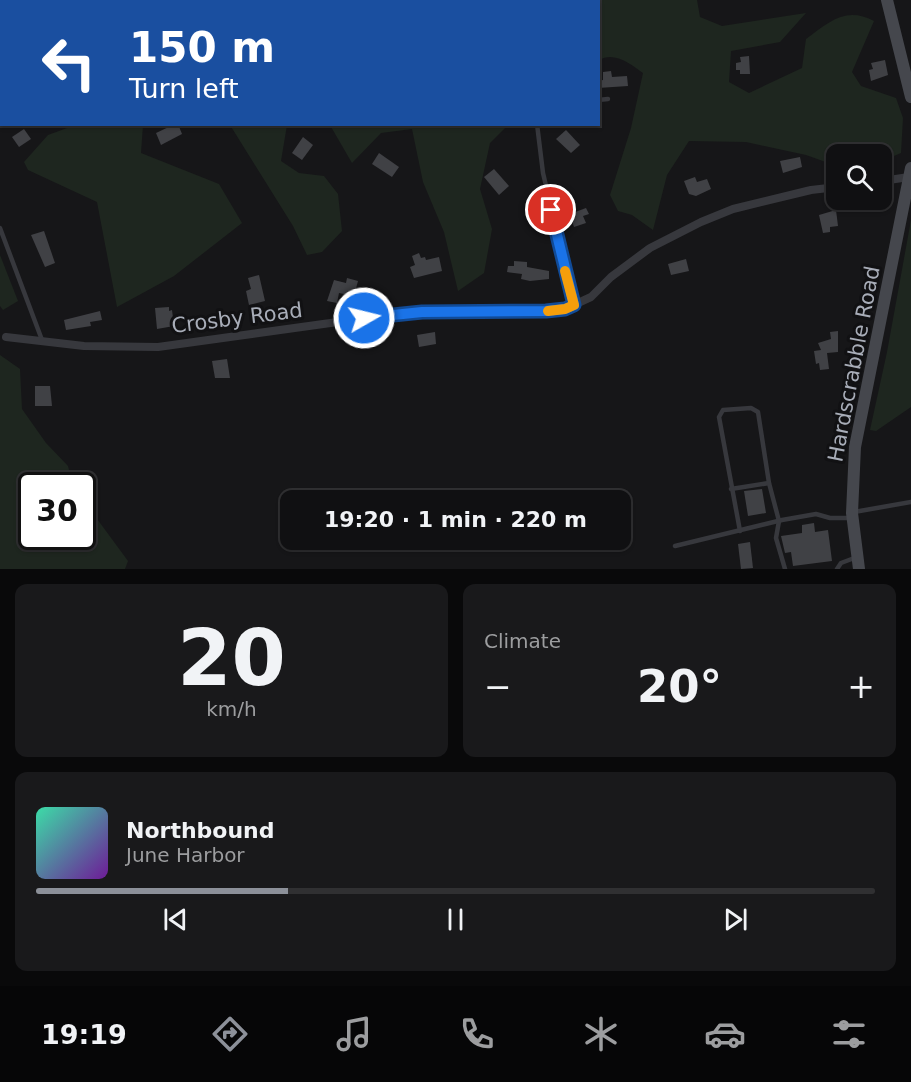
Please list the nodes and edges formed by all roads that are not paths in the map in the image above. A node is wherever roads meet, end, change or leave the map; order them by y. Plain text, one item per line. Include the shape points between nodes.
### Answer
1 (887, 0) edge
2 (911, 98) edge
3 (600, 99) edge
4 (608, 99) dead end
5 (537, 126) edge
6 (910, 173) edge
7 (892, 178) edge
8 (826, 188) edge
9 (0, 228) edge
10 (574, 305) junction
11 (3, 335) edge
12 (43, 343) junction
13 (769, 483) junction
14 (731, 489) junction
15 (911, 502) edge
16 (852, 515) junction
17 (779, 521) junction
18 (740, 531) junction
19 (675, 546) dead end
20 (858, 563) edge
21 (785, 569) edge
22 (837, 569) edge

1 - 2 street
3 - 4 lane
5 - 10 lane via 543,173
6 - 7 street
6 - 16 street, Hardscrabble Road via 855,447
8 - 10 street, Crosby Road via 733,209 701,222 650,248 591,297
9 - 12 lane
10 - 12 street, Crosby Road via 546,311 466,310 388,315 158,347
11 - 12 street, Crosby Road
13 - 14 lane
13 - 14 lane via 758,412 751,408 723,410 719,417
13 - 17 lane
14 - 18 lane
15 - 16 lane
16 - 17 lane via 830,518 816,514
16 - 20 street, Hardscrabble Road
17 - 18 lane
17 - 21 lane via 776,538
18 - 19 lane
20 - 22 lane via 842,563

